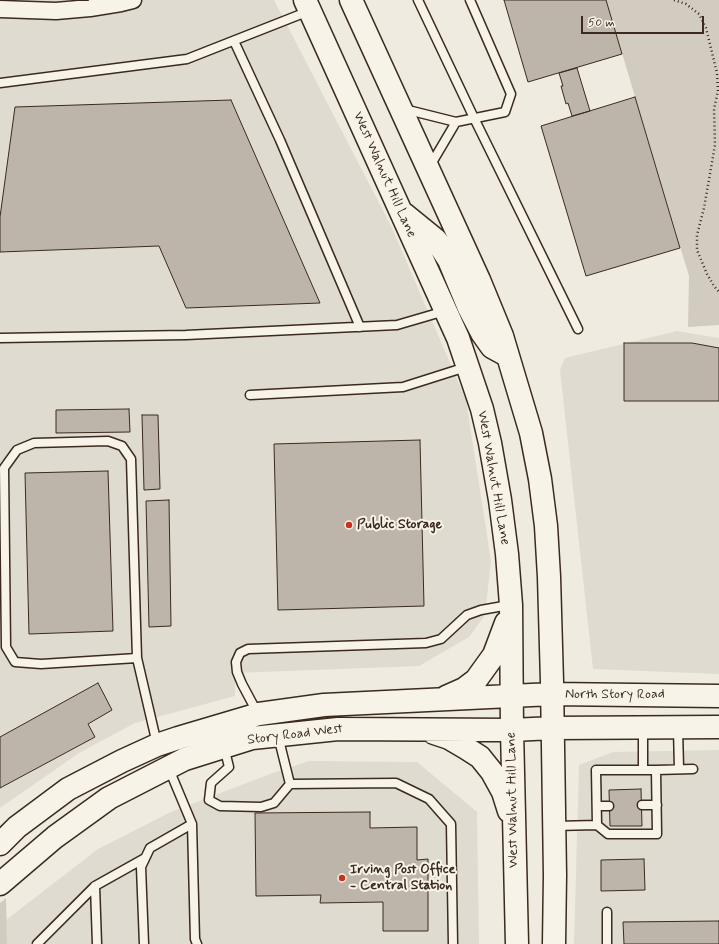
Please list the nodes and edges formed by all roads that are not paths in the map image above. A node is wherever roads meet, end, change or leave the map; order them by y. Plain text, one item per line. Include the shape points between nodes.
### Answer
1 (133, 0) edge
2 (351, 0) edge
3 (418, 0) edge
4 (470, 0) edge
5 (9, 6) edge
6 (307, 6) edge
7 (234, 41) junction
8 (0, 83) edge
9 (400, 108) junction
10 (474, 118) junction
11 (456, 122) junction
12 (428, 169) junction
13 (400, 210) junction
14 (446, 311) junction
15 (360, 327) junction
16 (578, 329) dead end
17 (0, 338) edge
18 (507, 353) junction
19 (468, 367) junction
20 (250, 395) dead end
21 (511, 604) junction
22 (137, 658) junction
23 (552, 694) junction
24 (512, 696) junction
25 (719, 696) edge
26 (440, 700) junction
27 (259, 714) junction
28 (643, 727) junction
29 (678, 727) junction
30 (719, 727) edge
31 (553, 728) junction
32 (421, 729) junction
33 (512, 730) junction
34 (278, 736) junction
35 (157, 745) junction
36 (224, 747) junction
37 (168, 768) junction
38 (679, 769) junction
39 (693, 769) dead end
40 (643, 770) junction
41 (656, 770) junction
42 (290, 784) junction
43 (642, 805) dead end
44 (657, 805) junction
45 (597, 806) junction
46 (609, 806) dead end
47 (192, 824) junction
48 (514, 825) junction
49 (597, 825) junction
50 (554, 826) junction
51 (0, 844) edge
52 (145, 858) junction
53 (0, 884) edge
54 (95, 886) junction
55 (607, 912) dead end
56 (37, 944) edge
57 (97, 944) edge
58 (144, 944) edge
59 (197, 944) edge
60 (453, 944) edge
61 (517, 944) edge
62 (554, 944) edge
63 (607, 944) edge

1 - 5 street via 56,11
2 - 9 main road
3 - 10 lane
4 - 10 lane via 511,94 505,112
6 - 7 lane
6 - 13 main road, West Walnut Hill Lane
7 - 8 lane via 186,59
7 - 15 lane via 280,140
9 - 11 lane
9 - 12 main road
10 - 11 lane
10 - 16 lane
11 - 12 lane
12 - 18 main road via 479,280
13 - 14 main road, West Walnut Hill Lane
13 - 18 main road via 436,240 449,260 482,333 492,347
14 - 15 lane via 397,325
14 - 19 main road, West Walnut Hill Lane
15 - 17 lane via 186,335
18 - 23 main road via 531,433 540,479 549,577
19 - 20 lane via 403,386
19 - 21 main road, West Walnut Hill Lane via 482,409 491,450 500,500
21 - 24 main road, West Walnut Hill Lane
21 - 26 main road via 494,655 479,676 464,689
21 - 27 lane via 467,615 441,639 426,643 248,649 240,653 236,662 236,672
22 - 22 lane via 131,459 122,446 108,441 34,443 17,450 4,468 6,647 15,662 41,664
22 - 35 lane
23 - 24 main road, North Story Road
23 - 25 main road, North Story Road
23 - 31 main road
24 - 26 main road, Story Road West
24 - 33 main road, West Walnut Hill Lane
26 - 27 main road, Story Road West via 324,705
27 - 35 main road, Story Road West
28 - 29 main road
28 - 31 main road
28 - 40 lane
29 - 30 main road
29 - 38 lane
31 - 33 main road
31 - 50 main road
32 - 33 main road, Story Road West
32 - 34 main road, Story Road West via 338,729
32 - 48 main road via 449,738 480,757 503,792
33 - 48 main road, West Walnut Hill Lane
34 - 36 main road, Story Road West via 252,738
34 - 42 lane
35 - 37 main road
35 - 51 main road, Story Road West via 68,789 17,827
36 - 37 main road, Story Road West via 185,759
36 - 42 lane via 229,767 211,783 209,800 214,803 220,806 261,807 274,802
37 - 47 lane
37 - 53 main road, Story Road West via 109,798 55,836
38 - 39 lane
38 - 41 lane
40 - 41 lane
40 - 45 lane via 596,770
41 - 44 lane
42 - 60 lane via 396,783 429,799 451,824
43 - 44 lane
44 - 49 lane via 657,834 608,834
45 - 46 lane
45 - 49 lane
47 - 52 lane via 150,848
47 - 59 lane
48 - 61 main road, West Walnut Hill Lane
49 - 50 lane
50 - 62 main road
52 - 54 lane
52 - 58 lane via 141,867
54 - 56 lane
54 - 57 lane
55 - 63 lane

